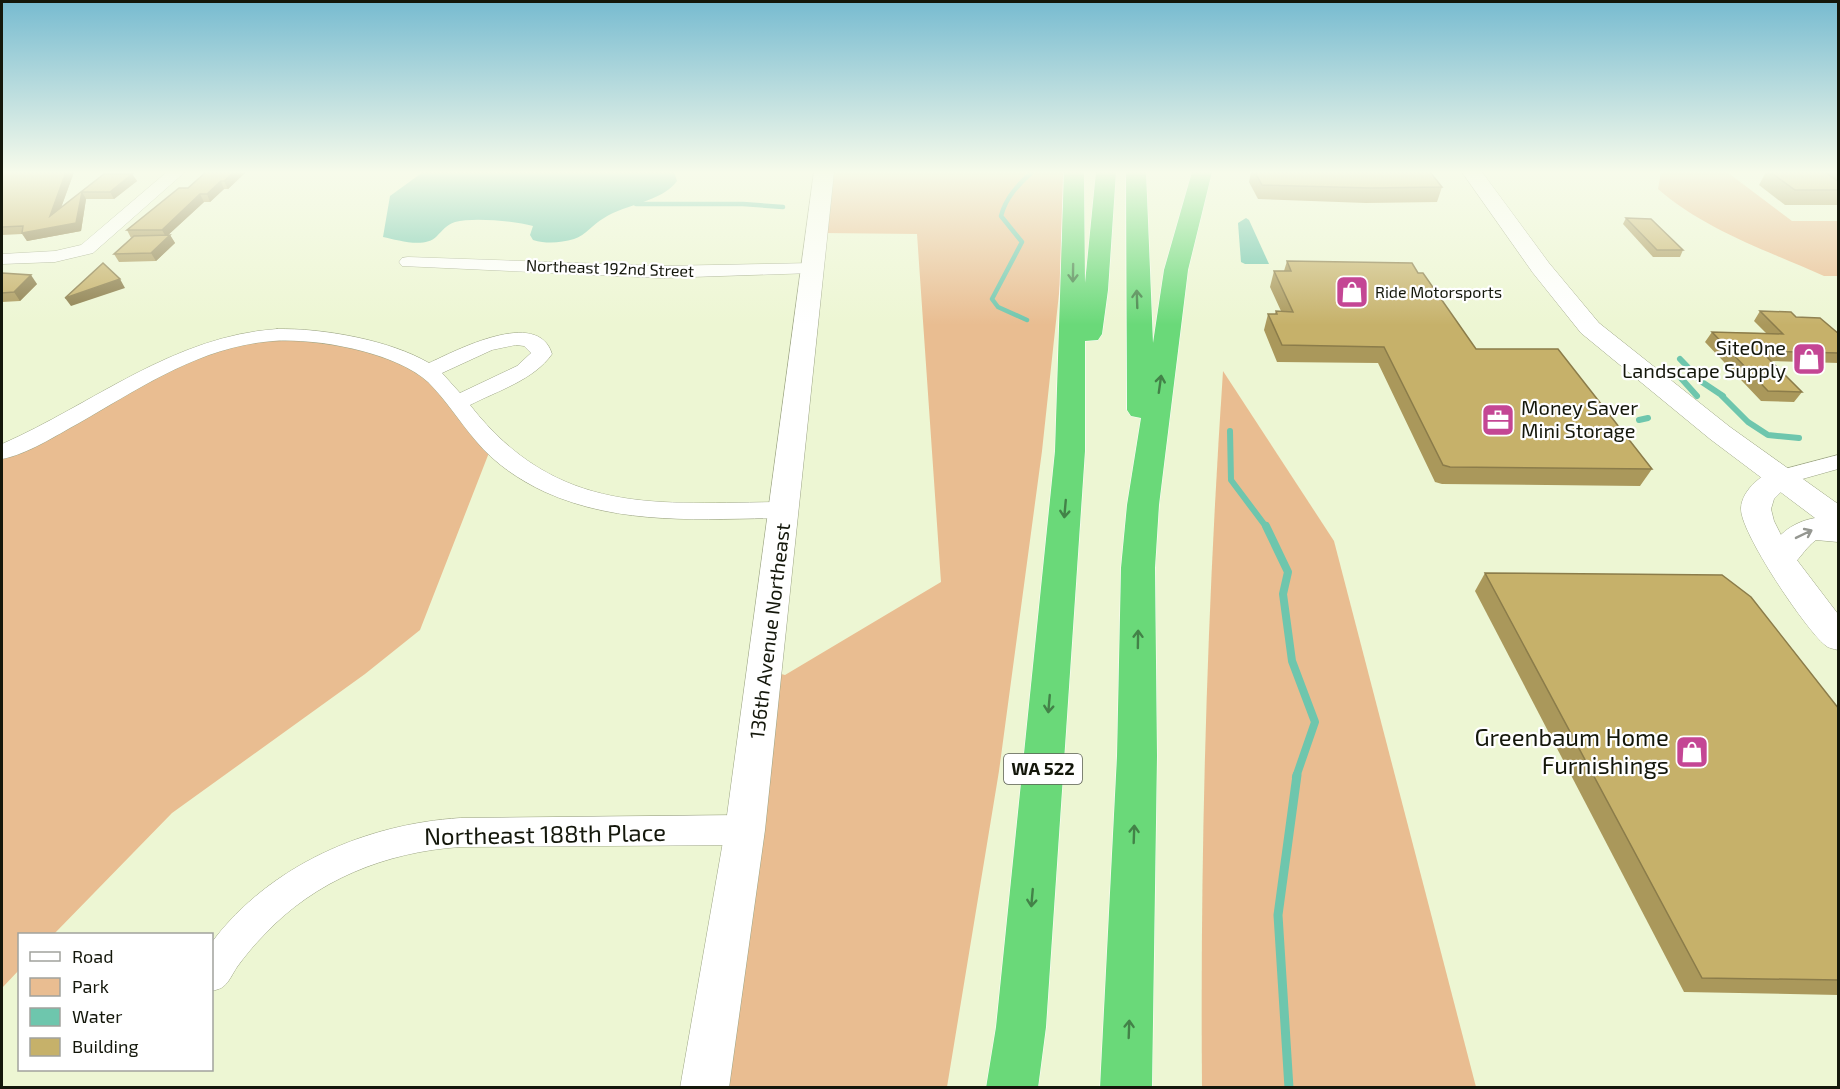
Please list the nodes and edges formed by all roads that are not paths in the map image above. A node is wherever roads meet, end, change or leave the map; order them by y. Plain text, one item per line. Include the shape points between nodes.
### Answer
1 (118, 223) edge
2 (818, 223) edge
3 (1073, 223) edge
4 (1102, 223) edge
5 (1137, 223) edge
6 (1189, 223) edge
7 (1509, 223) edge
8 (2, 259) edge
9 (408, 262) dead end
10 (813, 268) junction
11 (428, 371) junction
12 (456, 403) junction
13 (1070, 451) junction
14 (2, 452) edge
15 (1839, 462) edge
16 (1781, 477) junction
17 (1143, 505) junction
18 (785, 510) junction
19 (1839, 519) edge
20 (1839, 531) edge
21 (1780, 558) junction
22 (1839, 637) edge
23 (745, 830) junction
24 (213, 972) edge
25 (704, 1088) edge
26 (1012, 1088) edge
27 (1126, 1088) edge

1 - 8 street via 87,249 71,255
2 - 10 street, 136th Avenue Northeast
3 -> 13 highway
4 - 13 highway, WA 522 via 1096,290
17 -> 5 highway
17 -> 6 highway via 1176,270
7 - 16 main road via 1590,328
9 - 10 street, Northeast 192nd Street via 662,272
10 - 18 street, 136th Avenue Northeast
11 - 12 street
11 - 12 street via 504,340 528,340 540,347 542,354 524,370
11 - 14 street via 381,351 314,337 284,335 232,342 187,355
12 - 18 street via 518,468 555,487 597,501 638,508
13 -> 26 highway, WA 522 via 1021,1028
15 - 16 street
16 - 19 main road
16 - 21 street via 1761,494 1756,508 1758,526
27 -> 17 highway via 1137,756 1138,568
18 - 23 street, 136th Avenue Northeast
21 -> 20 main road via 1801,534 1810,530
21 - 22 street
23 - 24 street, Northeast 188th Place via 484,832 406,839 363,851 315,875 274,903 236,939
23 - 25 street, 136th Avenue Northeast

